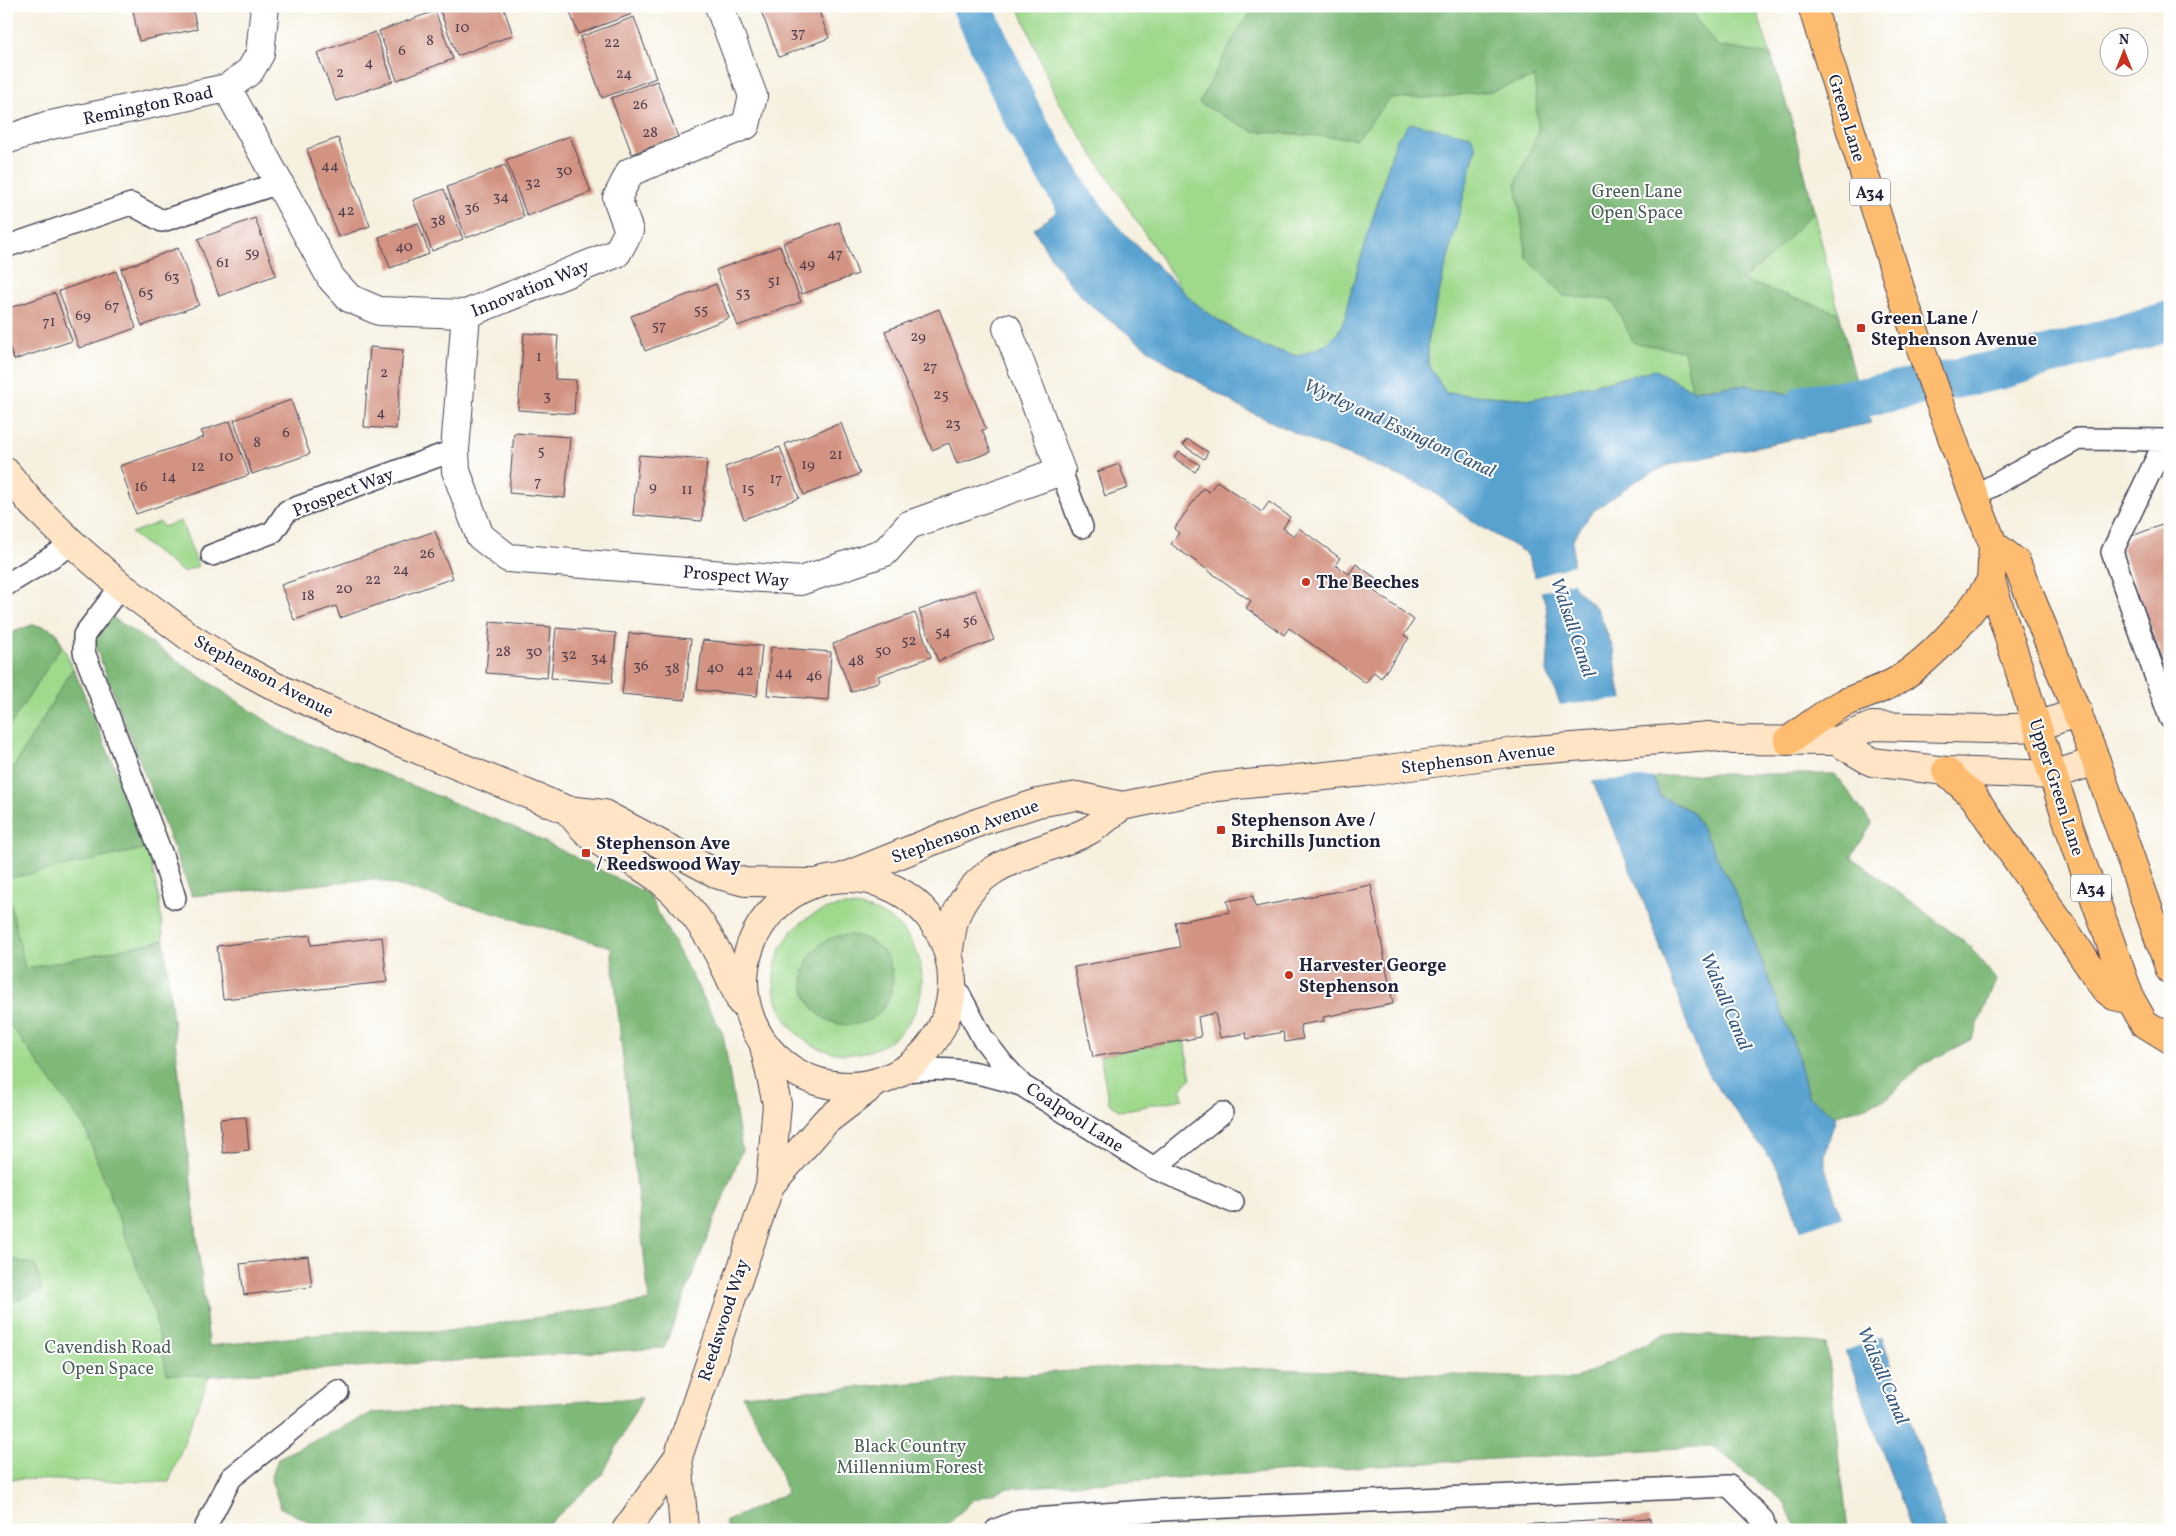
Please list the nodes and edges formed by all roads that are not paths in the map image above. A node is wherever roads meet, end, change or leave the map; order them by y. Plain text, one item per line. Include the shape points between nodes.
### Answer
1 (265, 6) edge
2 (719, 6) edge
3 (1812, 6) edge
4 (227, 88) junction
5 (6, 140) edge
6 (279, 183) junction
7 (8, 246) dead end
8 (466, 314) junction
9 (1007, 328) dead end
10 (2168, 441) edge
11 (455, 450) junction
12 (1959, 457) joint
13 (1061, 471) junction
14 (6, 472) edge
15 (1974, 496) junction
16 (1082, 527) dead end
17 (74, 544) junction
18 (1993, 544) junction
19 (212, 555) dead end
20 (1992, 581) junction
21 (6, 585) edge
22 (121, 586) junction
23 (2078, 712) junction
24 (2170, 718) edge
25 (2036, 727) junction
26 (1788, 741) junction
27 (1836, 741) junction
28 (2096, 761) junction
29 (1946, 771) junction
30 (2053, 775) junction
31 (1122, 806) junction
32 (568, 810) junction
33 (841, 878) junction
34 (814, 883) junction
35 (174, 898) dead end
36 (948, 949) junction
37 (2170, 970) edge
38 (954, 984) junction
39 (2131, 1000) junction
40 (758, 1035) junction
41 (2170, 1039) edge
42 (905, 1071) junction
43 (873, 1085) junction
44 (1023, 1086) junction
45 (1222, 1113) dead end
46 (1154, 1168) junction
47 (770, 1185) junction
48 (1233, 1202) dead end
49 (338, 1392) dead end
50 (678, 1456) junction
51 (204, 1530) edge
52 (626, 1530) edge
53 (684, 1530) edge
54 (996, 1530) edge
55 (1765, 1530) edge

1 - 4 street, Remington Road via 260,54 250,71
2 - 8 street, Innovation Way via 753,96 746,125 630,172 617,198 628,230 618,253
3 - 12 highway, Green Lane / A34 via 1904,301
4 - 5 street, Remington Road via 46,126
4 - 6 street, Innovation Way
6 - 7 lane via 162,221 132,204
6 - 8 street, Innovation Way via 331,278 349,298 379,311
8 - 11 street, Prospect Way
9 - 13 street
10 - 15 lane via 2078,438
10 - 24 lane via 2112,552
11 - 13 street, Prospect Way via 456,471 480,536 508,558 800,581 885,552 909,525
11 - 19 lane, Prospect Way via 287,511 273,532
12 - 15 highway, Upper Green Lane / A34
13 - 16 lane
14 - 17 street, Stephenson Avenue via 33,505
15 - 18 highway, Upper Green Lane / A34
17 - 21 lane
17 - 22 street, Stephenson Avenue
18 - 20 highway, Upper Green Lane / A34
18 - 23 highway, A34 via 2016,562
20 - 25 highway, Upper Green Lane / A34
20 - 26 highway via 1975,607 1913,669 1896,681 1838,706
22 - 32 street, Stephenson Avenue via 191,638 276,687 382,735
22 - 35 lane via 84,635 84,652 162,855
23 - 25 street, Stephenson Avenue
23 - 28 highway, A34
25 - 27 street, Stephenson Avenue via 1872,726
25 - 30 highway, Upper Green Lane / A34
26 - 27 street, Stephenson Avenue
26 - 31 street, Stephenson Avenue via 1709,736 1523,751 1218,787
27 - 29 street via 1872,762
28 - 30 street
28 - 37 highway, A34
29 - 30 street
29 - 39 highway via 1974,797 2105,989 2114,996
30 - 39 highway, Upper Green Lane / A34
31 - 33 street, Stephenson Avenue via 1077,796 1038,803 982,821
31 - 36 street, Stephenson Avenue via 1089,830 1012,860 987,874 969,894 956,916
32 - 34 street, Stephenson Avenue via 604,814 718,875 745,882
32 - 40 street, Stephenson Avenue via 593,837 660,880 695,915 724,963
33 - 34 street
33 - 36 street via 875,881 907,895 932,918
34 - 40 street via 784,899 760,925 746,956 743,990
36 - 38 street
38 - 42 street via 948,1018 931,1048
38 - 44 lane, Coalpool Lane via 982,1038
39 - 41 highway, Upper Green Lane / A34 via 2144,1023
40 - 43 street via 782,1064 804,1078 838,1087
40 - 47 street, Reedswood Way via 777,1104
42 - 43 street
42 - 44 lane via 930,1068 968,1071
43 - 47 street, Reedswood Way via 826,1121
44 - 46 lane, Coalpool Lane
45 - 46 lane
46 - 48 lane, Coalpool Lane
47 - 50 street, Reedswood Way
49 - 51 lane via 231,1478
50 - 52 street, Reedswood Way
50 - 53 street, Reedswood Way
54 - 55 lane via 1020,1520 1159,1510 1729,1486 1763,1520

